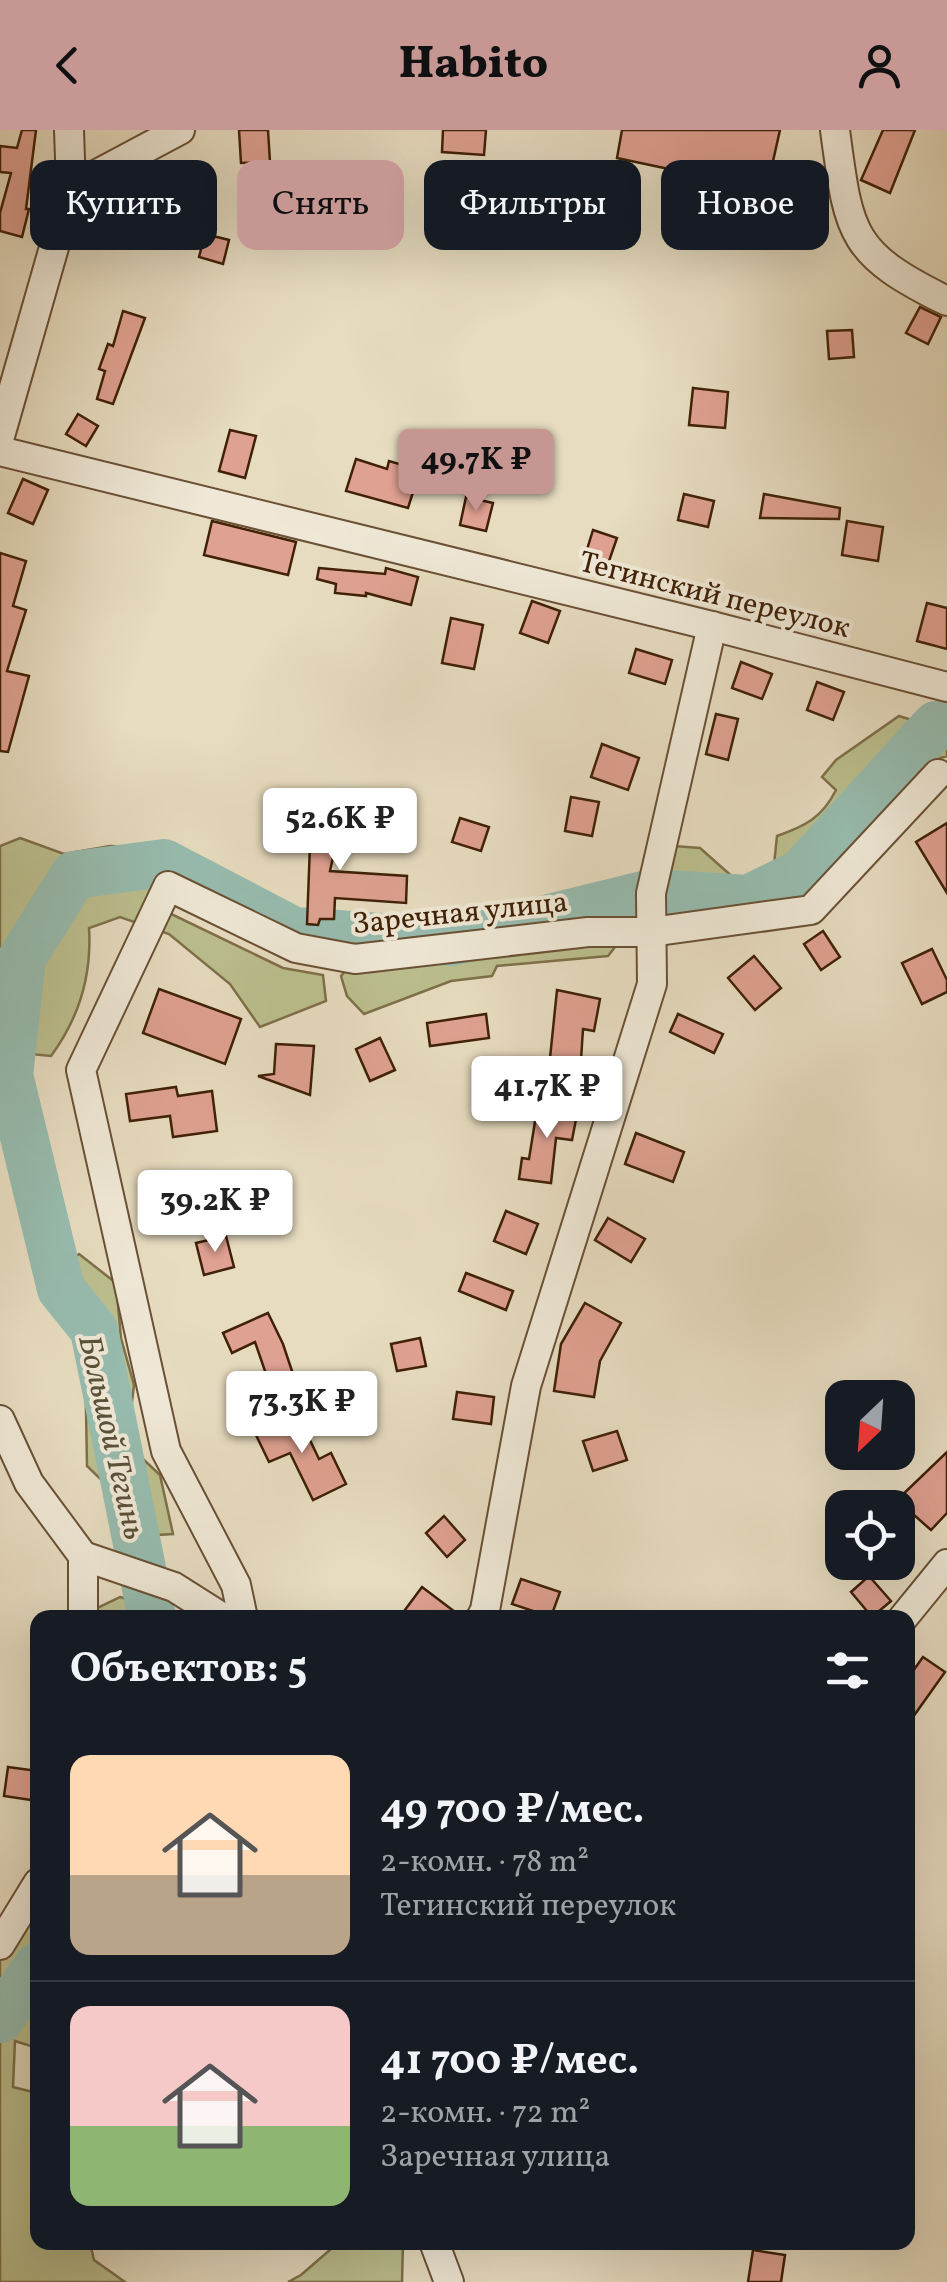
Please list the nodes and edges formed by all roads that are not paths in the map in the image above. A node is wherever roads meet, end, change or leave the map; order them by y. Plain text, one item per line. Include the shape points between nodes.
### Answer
1 (70, 130) edge
2 (180, 130) edge
3 (835, 130) edge
4 (71, 160) edge
5 (124, 160) edge
6 (53, 250) edge
7 (947, 301) edge
8 (0, 436) edge
9 (0, 452) edge
10 (712, 626) junction
11 (947, 688) edge
12 (938, 774) dead end
13 (651, 932) junction
14 (0, 1420) edge
15 (0, 1483) edge
16 (29, 1483) junction
17 (83, 1556) junction
18 (947, 1564) edge
19 (82, 1610) edge
20 (211, 1610) edge
21 (241, 1610) edge
22 (485, 1610) edge
23 (910, 1610) edge
24 (30, 1896) edge
25 (0, 1946) edge
26 (437, 2250) edge
27 (449, 2282) edge

1 - 4 street
2 - 5 street
3 - 7 street via 845,207 861,243 899,277
6 - 8 street
9 - 10 street, Тегинский переулок
10 - 11 street, Тегинский переулок
10 - 13 street via 651,893
12 - 13 street, Заречная улица via 811,910
13 - 21 street, Заречная улица via 588,932 355,959 296,948 168,886 81,1070 166,1451 236,1586
13 - 22 street via 652,984 526,1386
14 - 16 street
15 - 16 street
16 - 17 street
17 - 19 street
17 - 20 street via 174,1586
18 - 23 street
24 - 25 street
26 - 27 street

